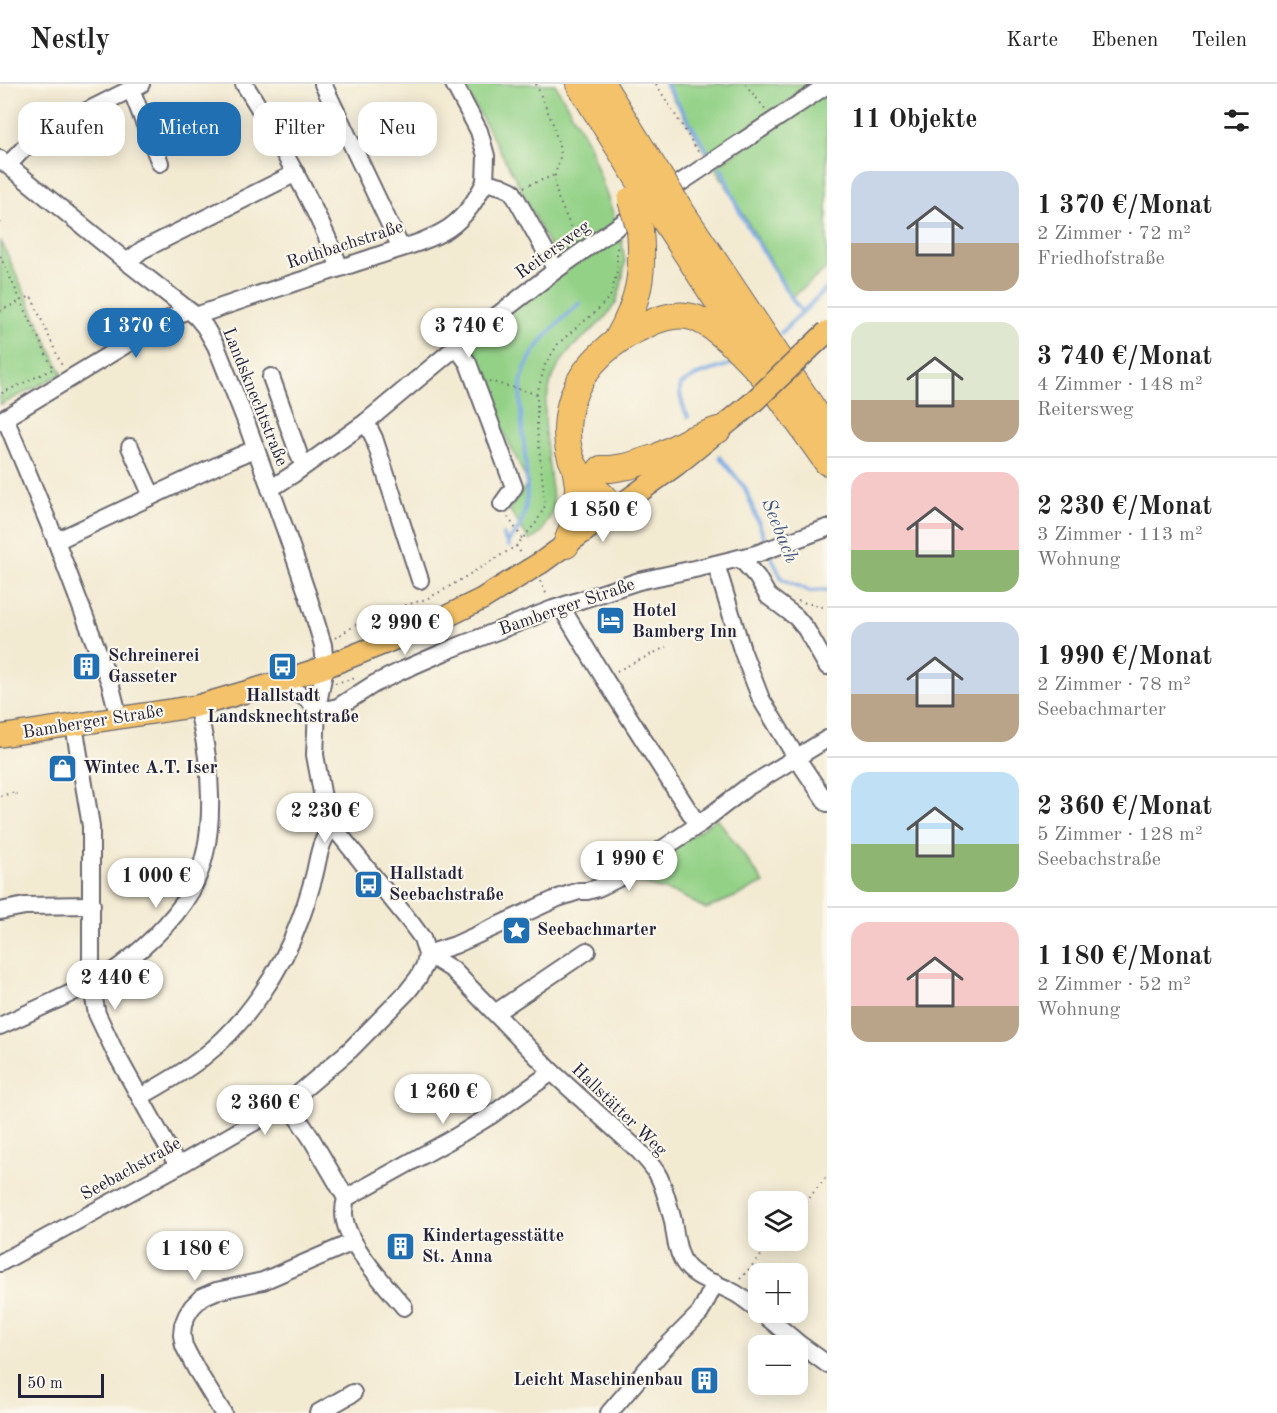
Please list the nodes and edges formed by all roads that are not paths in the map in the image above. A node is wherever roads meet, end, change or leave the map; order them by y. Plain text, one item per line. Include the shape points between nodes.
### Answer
1 (244, 84) edge
2 (323, 84) edge
3 (454, 84) edge
4 (579, 84) edge
5 (602, 84) edge
6 (827, 85) edge
7 (136, 86) edge
8 (4, 162) edge
9 (160, 163) dead end
10 (296, 173) junction
11 (485, 182) junction
12 (645, 188) junction
13 (671, 214) junction
14 (628, 229) junction
15 (400, 248) junction
16 (127, 262) junction
17 (340, 268) junction
18 (555, 270) junction
19 (192, 313) junction
20 (827, 332) edge
21 (617, 340) junction
22 (456, 347) junction
23 (271, 377) dead end
24 (772, 385) junction
25 (569, 413) junction
26 (3, 420) edge
27 (366, 422) junction
28 (825, 427) edge
29 (718, 430) junction
30 (130, 447) dead end
31 (255, 449) junction
32 (827, 462) edge
33 (304, 466) junction
34 (575, 467) junction
35 (601, 469) junction
36 (270, 489) junction
37 (152, 496) junction
38 (502, 504) dead end
39 (623, 505) junction
40 (827, 528) edge
41 (56, 542) junction
42 (566, 545) junction
43 (740, 558) junction
44 (716, 564) junction
45 (420, 580) dead end
46 (561, 607) junction
47 (827, 666) edge
48 (325, 667) junction
49 (273, 684) junction
50 (197, 706) junction
51 (317, 709) junction
52 (119, 718) junction
53 (74, 725) junction
54 (0, 736) edge
55 (827, 739) edge
56 (796, 758) junction
57 (827, 803) edge
58 (698, 825) junction
59 (334, 826) junction
60 (92, 905) junction
61 (0, 911) edge
62 (587, 951) dead end
63 (427, 954) junction
64 (91, 984) junction
65 (495, 1013) junction
66 (0, 1026) edge
67 (552, 1072) junction
68 (140, 1097) junction
69 (287, 1102) junction
70 (178, 1166) junction
71 (346, 1198) junction
72 (353, 1242) junction
73 (0, 1263) edge
74 (722, 1287) junction
75 (748, 1301) edge
76 (404, 1308) dead end
77 (773, 1323) edge
78 (827, 1364) edge
79 (353, 1392) dead end
80 (325, 1411) edge
81 (223, 1413) edge
82 (609, 1413) edge

1 - 10 street
2 - 15 street
3 - 11 street via 479,130 486,156
4 - 12 highway
5 - 12 highway
6 - 14 street, Reitersweg via 706,165
7 - 8 street via 53,128
7 - 9 street
8 - 16 street, Landsknechtstraße
10 - 16 street via 142,250
10 - 17 street
11 - 15 street, Rothbachstraße via 465,215 448,229
11 - 18 street via 512,191
12 - 13 highway, bridge
12 - 14 highway, bridge
13 - 24 highway
13 - 28 highway
14 - 18 street, Reitersweg via 590,246
14 - 21 highway via 642,253 641,277 635,304
15 - 17 street, Rothbachstraße
16 - 19 street, Landsknechtstraße
17 - 19 street, Rothbachstraße
18 - 22 street, Reitersweg
19 - 26 street, Rothbachstraße via 163,322
19 - 31 street, Landsknechtstraße via 216,346
20 - 29 main road, Bamberger Straße, bridge
21 - 24 highway via 663,318 690,316 715,329
21 - 25 highway via 583,376
22 - 27 street, Reitersweg
22 - 38 street via 473,375 514,487
23 - 33 street
24 - 32 highway
25 - 34 highway via 567,439
25 - 35 highway via 578,444
26 - 41 street
27 - 33 street, Reitersweg
27 - 45 street
29 - 35 highway via 657,457
29 - 39 main road, Bamberger Straße
30 - 37 street
31 - 36 street, Landsknechtstraße
31 - 37 street
33 - 36 street, Reitersweg
34 - 39 highway via 599,493
34 - 42 highway via 577,515
35 - 39 highway via 614,480
36 - 48 street, Landsknechtstraße via 308,596 323,645
37 - 41 street
39 - 42 main road, Bamberger Straße
40 - 43 street, Bamberger Straße
41 - 52 street via 110,683
42 - 48 main road, Bamberger Straße via 483,598 429,625
43 - 44 street, Bamberger Straße
43 - 47 street via 768,596 806,629
44 - 46 street, Bamberger Straße via 639,581
44 - 56 street via 761,699
46 - 51 street, Bamberger Straße via 429,658 374,684 338,707
46 - 58 street
48 - 49 main road, Bamberger Straße
48 - 51 street
49 - 50 main road, Bamberger Straße
49 - 51 street via 301,694
50 - 52 main road, Bamberger Straße
50 - 64 street via 209,791 208,836 202,865 191,890 158,933 127,961
51 - 59 street via 315,755 324,803
52 - 53 main road, Bamberger Straße
53 - 54 main road, Bamberger Straße
53 - 60 street via 91,826
55 - 56 street
56 - 57 street
56 - 58 street via 746,788
58 - 63 street via 598,888 558,898
59 - 63 street via 422,938
59 - 68 street via 321,845 286,955 259,997 223,1040 203,1057
60 - 61 street via 25,906
60 - 64 street
62 - 65 street
63 - 65 street via 453,970
63 - 69 street, Seebachstraße via 425,965 407,992 334,1064
64 - 66 street
64 - 68 street via 98,1014
65 - 67 street
67 - 71 street via 452,1140
67 - 74 street, Hallstätter Weg via 649,1162 659,1176 684,1262
68 - 70 street
69 - 70 street, Seebachstraße
69 - 71 street
70 - 73 street, Seebachstraße
71 - 72 street via 345,1223
72 - 76 street
72 - 81 street via 263,1281 216,1291 192,1307 183,1325 184,1346
74 - 75 street, Hallstätter Weg
74 - 82 street
77 - 78 street, Hallstätter Weg
79 - 80 street

